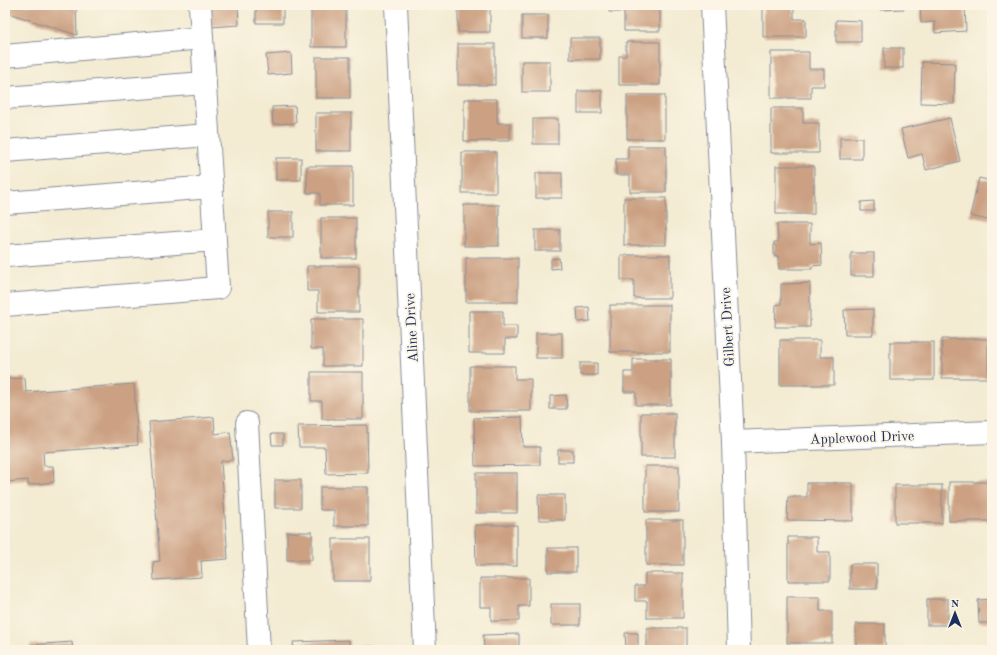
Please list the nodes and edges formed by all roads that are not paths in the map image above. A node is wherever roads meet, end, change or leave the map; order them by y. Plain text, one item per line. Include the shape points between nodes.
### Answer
1 (200, 5) edge
2 (396, 5) edge
3 (712, 5) edge
4 (202, 38) junction
5 (5, 56) edge
6 (205, 83) junction
7 (5, 98) edge
8 (208, 135) junction
9 (5, 151) edge
10 (212, 187) junction
11 (5, 203) edge
12 (215, 240) junction
13 (5, 256) edge
14 (5, 304) edge
15 (247, 423) dead end
16 (992, 432) edge
17 (733, 442) junction
18 (259, 650) edge
19 (425, 650) edge
20 (739, 650) edge

1 - 4 street
2 - 19 street, Aline Drive
3 - 17 street, Gilbert Drive
4 - 5 street
4 - 6 street
6 - 7 street
6 - 8 street
8 - 9 street
8 - 10 street
10 - 11 street
10 - 12 street
12 - 13 street
12 - 14 street via 218,288
15 - 18 street
16 - 17 street, Applewood Drive
17 - 20 street, Gilbert Drive

